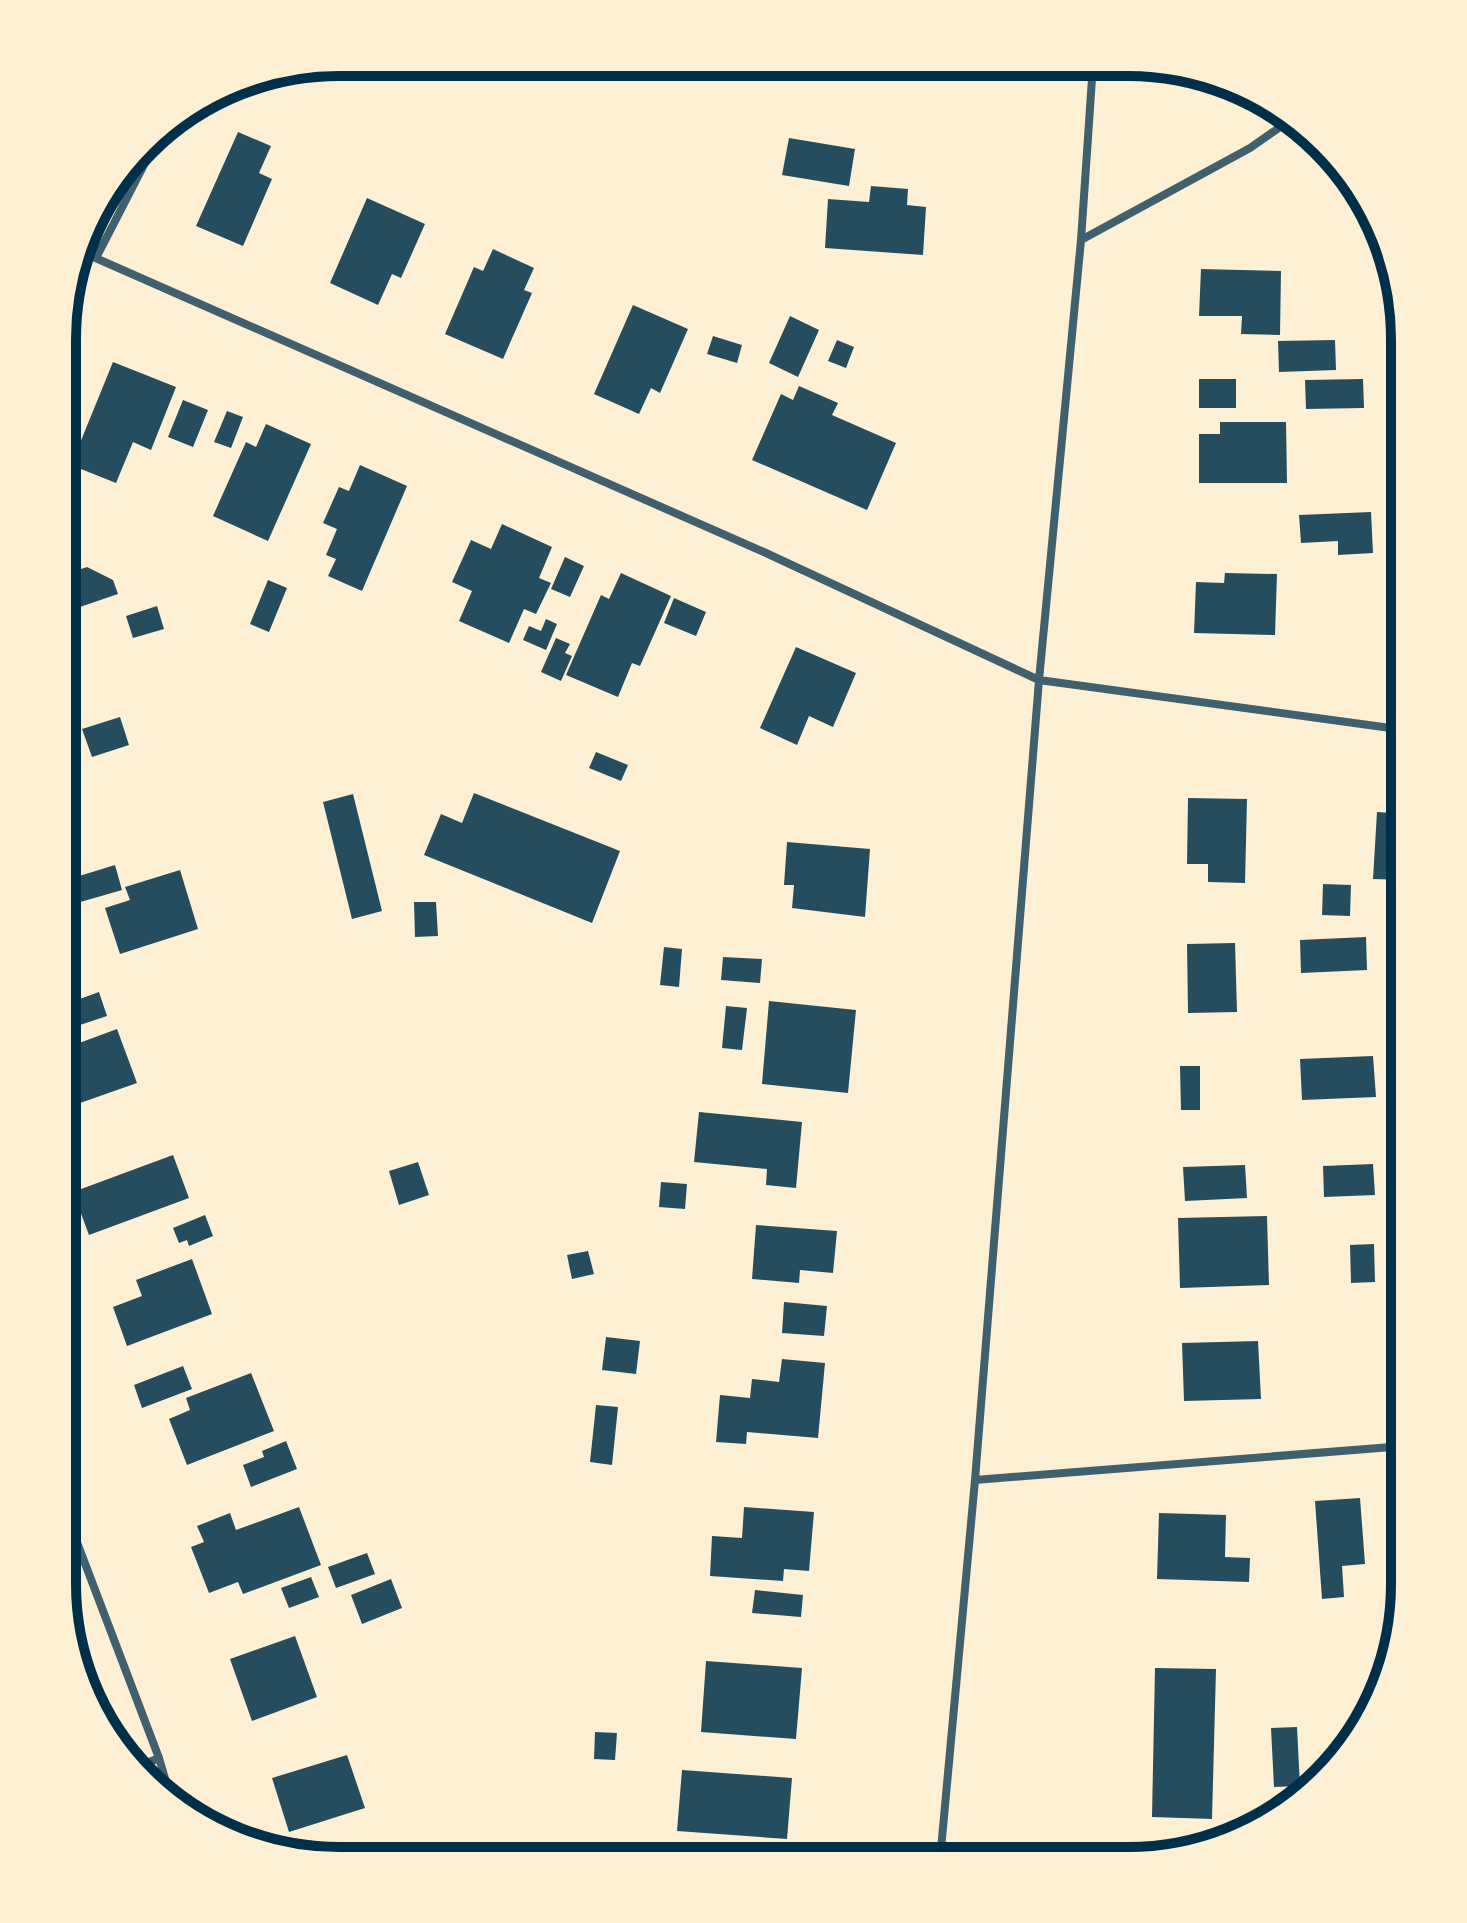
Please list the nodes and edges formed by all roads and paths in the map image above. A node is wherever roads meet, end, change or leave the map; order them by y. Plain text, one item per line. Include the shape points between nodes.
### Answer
1 (1092, 76) edge
2 (1282, 126) edge
3 (146, 161) edge
4 (1081, 240) junction
5 (90, 255) edge
6 (96, 258) junction
7 (1039, 680) junction
8 (1391, 728) edge
9 (1390, 1447) edge
10 (975, 1480) junction
11 (76, 1540) edge
12 (159, 1758) junction
13 (147, 1763) edge
14 (166, 1782) edge
15 (941, 1847) edge

1 - 4 street
2 - 4 street
3 - 6 street
4 - 7 street
5 - 6 street
6 - 7 street via 751,546
7 - 8 street
7 - 10 street
9 - 10 street
10 - 15 street
11 - 12 street
12 - 13 street
12 - 14 street

